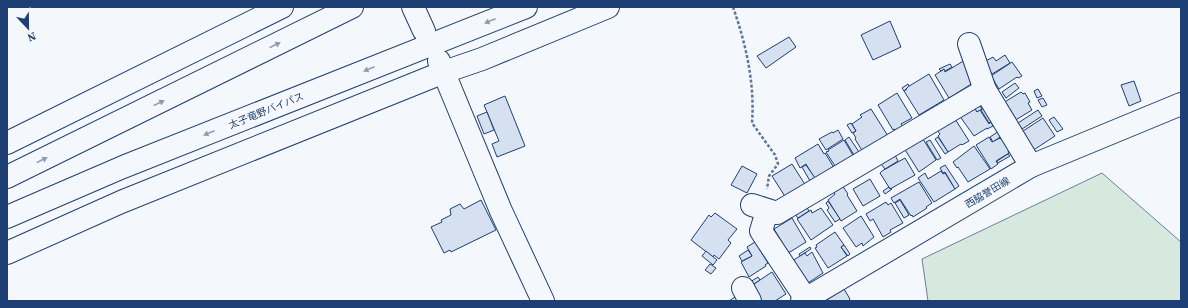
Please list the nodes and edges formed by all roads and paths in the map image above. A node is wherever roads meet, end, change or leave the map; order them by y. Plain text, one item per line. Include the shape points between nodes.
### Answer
1 (282, 7) edge
2 (352, 7) edge
3 (413, 7) edge
4 (526, 7) edge
5 (608, 7) edge
6 (733, 7) edge
7 (424, 31) dead end
8 (969, 44) dead end
9 (441, 67) junction
10 (985, 90) junction
11 (1181, 104) edge
12 (7, 143) edge
13 (123, 166) junction
14 (1031, 166) junction
15 (7, 177) edge
16 (761, 208) junction
17 (7, 217) edge
18 (7, 227) edge
19 (7, 253) edge
20 (804, 300) edge
21 (543, 301) edge

1 - 12 main road
15 -> 2 main road
3 - 7 main road
4 -> 13 main road, 太子竜野バイパス
5 - 9 main road via 482,59
6 - 16 path via 748,60 754,105 752,123 775,155 778,164 769,176
8 - 10 main road
9 - 19 main road
9 - 21 main road via 501,211
10 - 14 main road
10 - 16 main road via 777,214
11 - 14 main road, 西脇誉田線
13 - 17 main road, 太子竜野バイパス
13 - 18 main road
14 - 20 main road, 西脇誉田線
16 - 20 main road via 761,231

